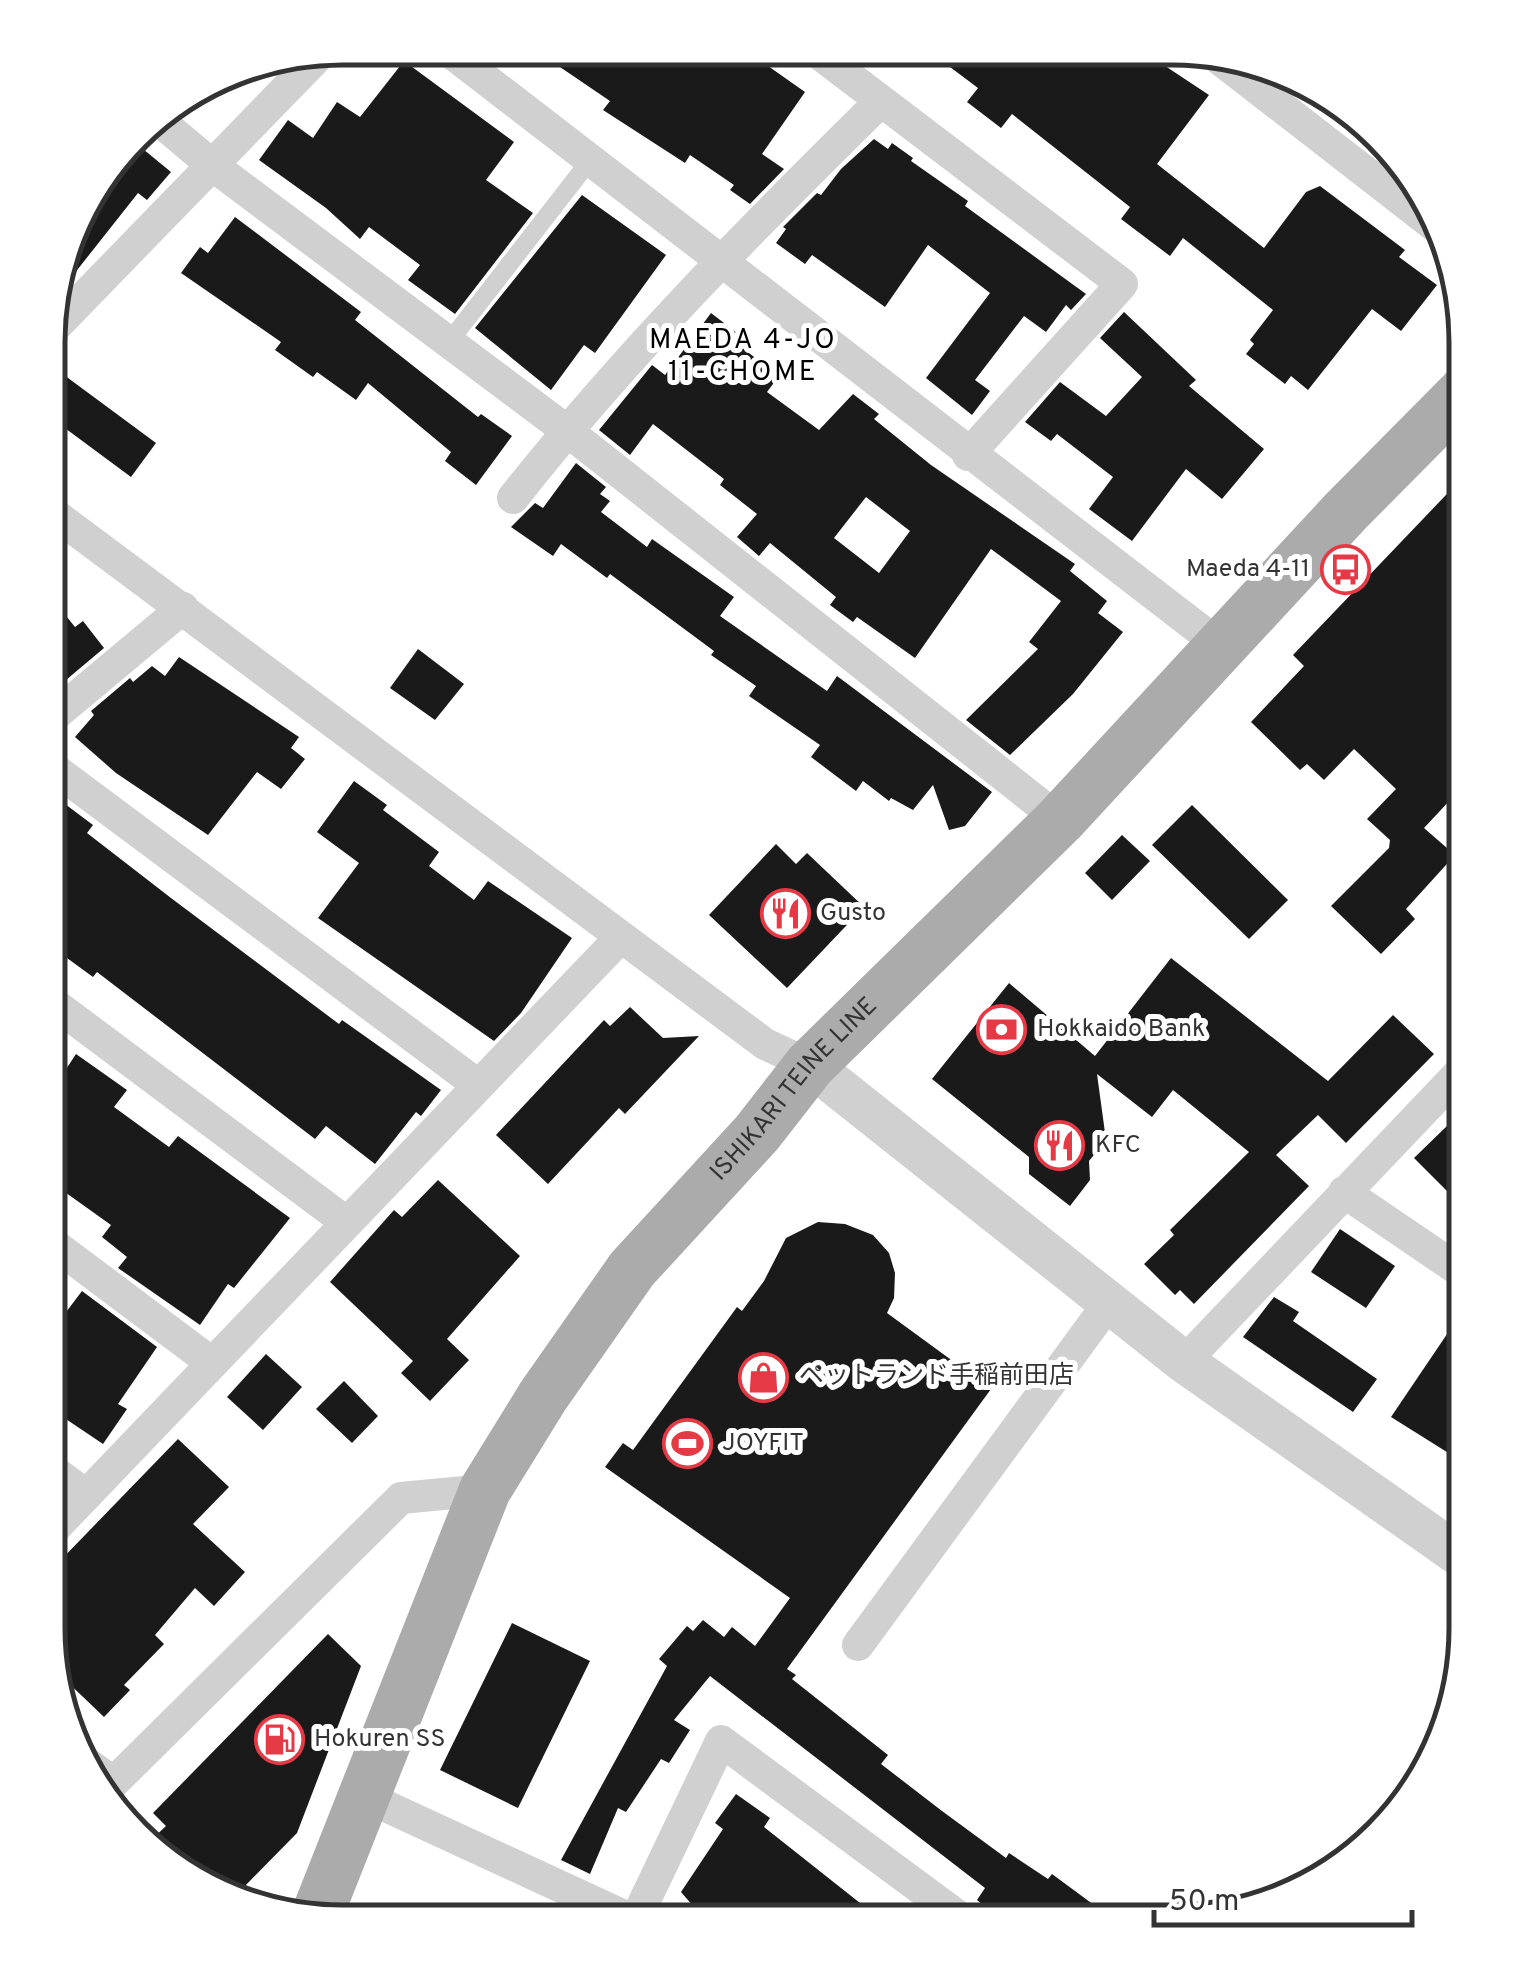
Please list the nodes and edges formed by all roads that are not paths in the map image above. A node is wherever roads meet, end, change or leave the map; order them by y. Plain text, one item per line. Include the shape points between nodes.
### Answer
1 (467, 65) edge
2 (833, 65) edge
3 (308, 67) edge
4 (1237, 73) edge
5 (880, 102) junction
6 (167, 128) edge
7 (591, 159) junction
8 (212, 166) junction
9 (1415, 211) edge
10 (721, 258) junction
11 (67, 304) edge
12 (449, 342) junction
13 (1449, 407) edge
14 (566, 430) junction
15 (968, 455) junction
16 (513, 498) dead end
17 (65, 522) edge
18 (183, 608) junction
19 (1221, 646) junction
20 (65, 707) edge
21 (65, 777) edge
22 (1060, 820) junction
23 (620, 938) junction
24 (65, 1012) edge
25 (810, 1065) junction
26 (478, 1084) junction
27 (1448, 1084) edge
28 (1344, 1192) junction
29 (346, 1222) junction
30 (65, 1253) edge
31 (1448, 1263) edge
32 (1108, 1304) junction
33 (212, 1362) junction
34 (1184, 1362) junction
35 (65, 1480) edge
36 (485, 1490) junction
37 (86, 1495) junction
38 (65, 1517) edge
39 (1448, 1547) edge
40 (858, 1644) dead end
41 (112, 1783) edge
42 (364, 1796) junction
43 (321, 1904) edge
44 (600, 1905) edge
45 (643, 1905) edge
46 (943, 1905) edge

1 - 7 street
2 - 5 street
3 - 8 street
4 - 9 street
5 - 10 street
5 - 15 street via 1122,284
6 - 8 street
7 - 10 street
7 - 12 lane
8 - 11 street
8 - 12 street
10 - 14 street
10 - 15 street
12 - 14 street
13 - 19 main road, ISHIKARI TEINE LINE
14 - 16 street
14 - 22 street
15 - 19 street
17 - 18 street
18 - 20 street
18 - 23 street
19 - 22 main road, ISHIKARI TEINE LINE
21 - 26 street
22 - 25 main road, ISHIKARI TEINE LINE
23 - 25 street via 764,1044
23 - 26 street
24 - 29 street
25 - 32 street
25 - 36 main road, ISHIKARI TEINE LINE via 632,1269
26 - 29 street
27 - 28 street
28 - 31 street
28 - 34 street
29 - 33 street
30 - 33 street
32 - 34 street
32 - 40 street
33 - 37 street
34 - 39 street
35 - 37 street
36 - 41 street via 401,1498
36 - 42 main road, ISHIKARI TEINE LINE
37 - 38 street
42 - 43 main road, ISHIKARI TEINE LINE
42 - 44 street
45 - 46 street via 721,1740

